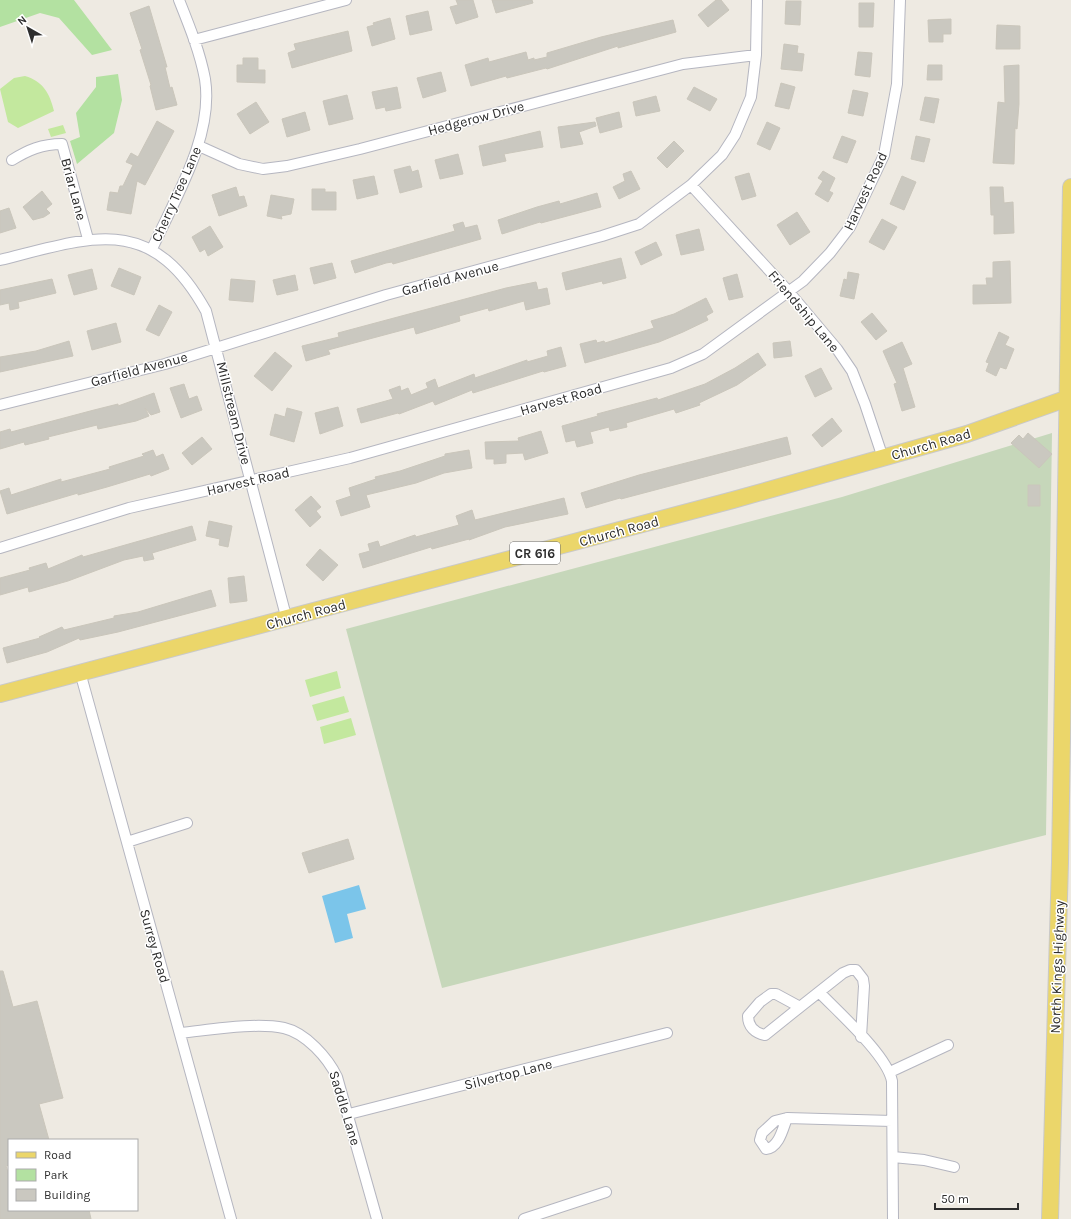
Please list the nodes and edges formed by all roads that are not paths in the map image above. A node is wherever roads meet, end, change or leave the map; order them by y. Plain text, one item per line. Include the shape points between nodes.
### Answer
1 (179, 0) edge
2 (346, 0) edge
3 (757, 0) edge
4 (900, 0) edge
5 (194, 40) junction
6 (756, 55) junction
7 (199, 146) junction
8 (12, 160) dead end
9 (691, 185) junction
10 (1071, 187) edge
11 (88, 239) junction
12 (152, 249) junction
13 (0, 260) edge
14 (789, 292) junction
15 (217, 348) junction
16 (1069, 398) edge
17 (0, 405) edge
18 (883, 458) junction
19 (251, 481) junction
20 (0, 548) edge
21 (287, 620) junction
22 (80, 672) junction
23 (0, 694) edge
24 (187, 823) dead end
25 (127, 842) junction
26 (1066, 862) edge
27 (819, 992) junction
28 (800, 1007) junction
29 (180, 1033) junction
30 (667, 1033) dead end
31 (861, 1037) junction
32 (948, 1045) dead end
33 (890, 1072) junction
34 (349, 1114) junction
35 (787, 1118) dead end
36 (892, 1121) junction
37 (893, 1157) junction
38 (954, 1167) dead end
39 (606, 1192) dead end
40 (231, 1219) edge
41 (377, 1219) edge
42 (524, 1219) edge
43 (893, 1219) edge
44 (1050, 1219) edge

1 - 5 street, Cherry Tree Lane
2 - 5 street
3 - 6 street, Garfield Avenue
4 - 14 street, Harvest Road via 897,84 884,155 850,228 830,253
5 - 7 street, Cherry Tree Lane via 205,79 206,108
6 - 7 street, Hedgerow Drive via 683,64 287,166 263,169 240,164
6 - 9 street, Garfield Avenue via 751,97 735,135 722,155
7 - 12 street, Cherry Tree Lane
8 - 11 street, Briar Lane via 27,150 62,144
9 - 14 street, Friendship Lane
9 - 15 street, Garfield Avenue via 639,224 386,295
10 - 16 main road, North Kings Highway
11 - 12 street via 108,238
11 - 13 street
12 - 15 street, Millstream Drive via 184,276 196,293 206,311
14 - 18 street, Friendship Lane via 852,371
14 - 19 street, Harvest Road via 703,354 670,368 350,458
15 - 17 street, Garfield Avenue via 165,364
15 - 19 street, Millstream Drive
16 - 18 main road, Church Road / CR 616 via 967,434
16 - 26 main road, North Kings Highway
18 - 21 main road, Church Road / CR 616
19 - 20 street, Harvest Road via 129,508
19 - 21 street, Millstream Drive
21 - 22 main road, Church Road / CR 616
22 - 23 main road, Church Road / CR 616
22 - 25 street, Surrey Road
24 - 25 street
25 - 29 street, Surrey Road
26 - 44 main road, North Kings Highway
27 - 28 street
27 - 31 street
27 - 31 street via 850,970 856,970 861,974 864,979
28 - 28 street via 772,994 751,1010 748,1021 757,1033 765,1035
29 - 34 street, Saddle Lane via 245,1026 284,1028 297,1034 330,1061 338,1077
29 - 40 street, Surrey Road
30 - 34 street, Silvertop Lane
31 - 33 street
32 - 33 street
33 - 36 street
34 - 41 street, Saddle Lane
35 - 36 street
36 - 37 street
37 - 38 street via 924,1160
37 - 43 street
39 - 42 street

